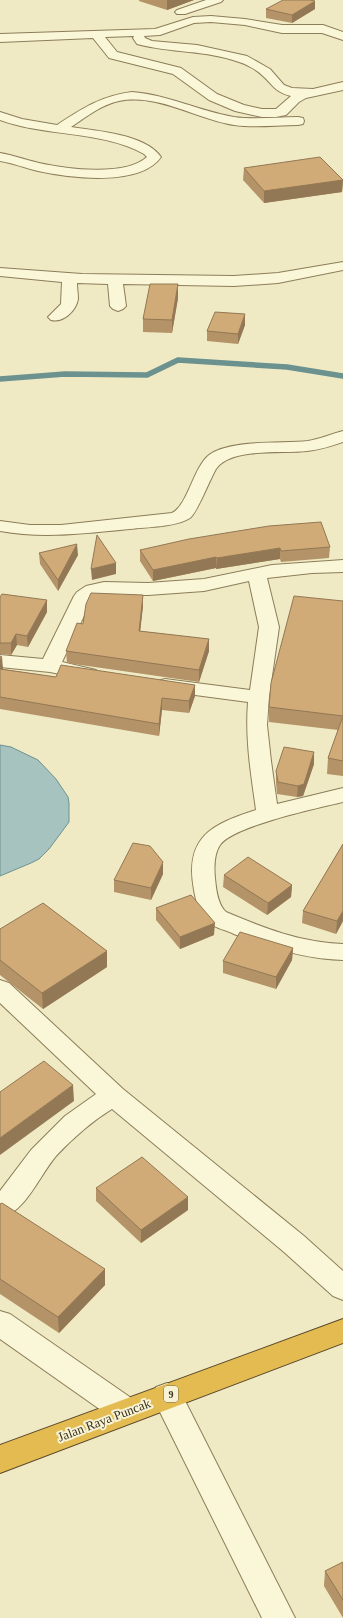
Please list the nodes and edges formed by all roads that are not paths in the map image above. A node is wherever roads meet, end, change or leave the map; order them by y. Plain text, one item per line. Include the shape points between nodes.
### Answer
1 (217, 0) edge
2 (144, 33) junction
3 (114, 34) junction
4 (97, 35) junction
5 (343, 36) edge
6 (0, 38) edge
7 (343, 86) edge
8 (312, 92) junction
9 (0, 116) edge
10 (298, 121) dead end
11 (60, 129) junction
12 (0, 157) edge
13 (343, 266) edge
14 (0, 272) edge
15 (70, 278) junction
16 (115, 280) junction
17 (118, 306) dead end
18 (56, 317) dead end
19 (343, 436) edge
20 (0, 526) edge
21 (343, 566) edge
22 (257, 574) junction
23 (0, 661) edge
24 (50, 666) junction
25 (106, 676) edge
26 (144, 682) edge
27 (259, 698) junction
28 (343, 795) edge
29 (268, 815) junction
30 (343, 952) edge
31 (0, 989) edge
32 (114, 1096) junction
33 (0, 1208) edge
34 (343, 1288) edge
35 (0, 1323) edge
36 (343, 1331) edge
37 (167, 1396) junction
38 (126, 1411) junction
39 (0, 1459) edge
40 (279, 1618) edge

1 - 3 street
2 - 3 street
2 - 5 street via 161,31 193,20 218,19 282,29 323,29
2 - 8 street via 139,38 143,42 197,49 242,59 266,72 280,88 291,92
3 - 4 street
4 - 6 street
4 - 8 street via 112,55 177,71 213,97 240,108 262,113 281,112 297,98
7 - 8 street
9 - 11 street via 20,123
10 - 11 street via 229,120 152,97 133,96 100,103
11 - 12 street via 134,143 144,147 154,157 147,164 134,170 99,172 58,170
13 - 16 street via 257,280
14 - 15 street
15 - 16 street
15 - 18 street via 70,303
16 - 17 street
19 - 20 street via 315,445 249,450 218,457 211,464 185,513 177,517 92,529 47,531
21 - 22 street
22 - 24 street via 204,585 93,590 84,596
22 - 27 street via 269,627
23 - 24 street
24 - 25 street
26 - 27 street
27 - 29 street via 257,725
28 - 29 street
29 - 30 street via 239,824 216,836 210,843 206,851 203,877 213,914 286,945 325,952
31 - 32 street
32 - 33 street via 75,1121 58,1136
32 - 34 street via 271,1224
35 - 38 street
36 - 37 highway, Jalan Raya Puncak / 9
37 - 38 highway, Jalan Raya Puncak / 9
37 - 40 street
38 - 39 highway, Jalan Raya Puncak / 9

